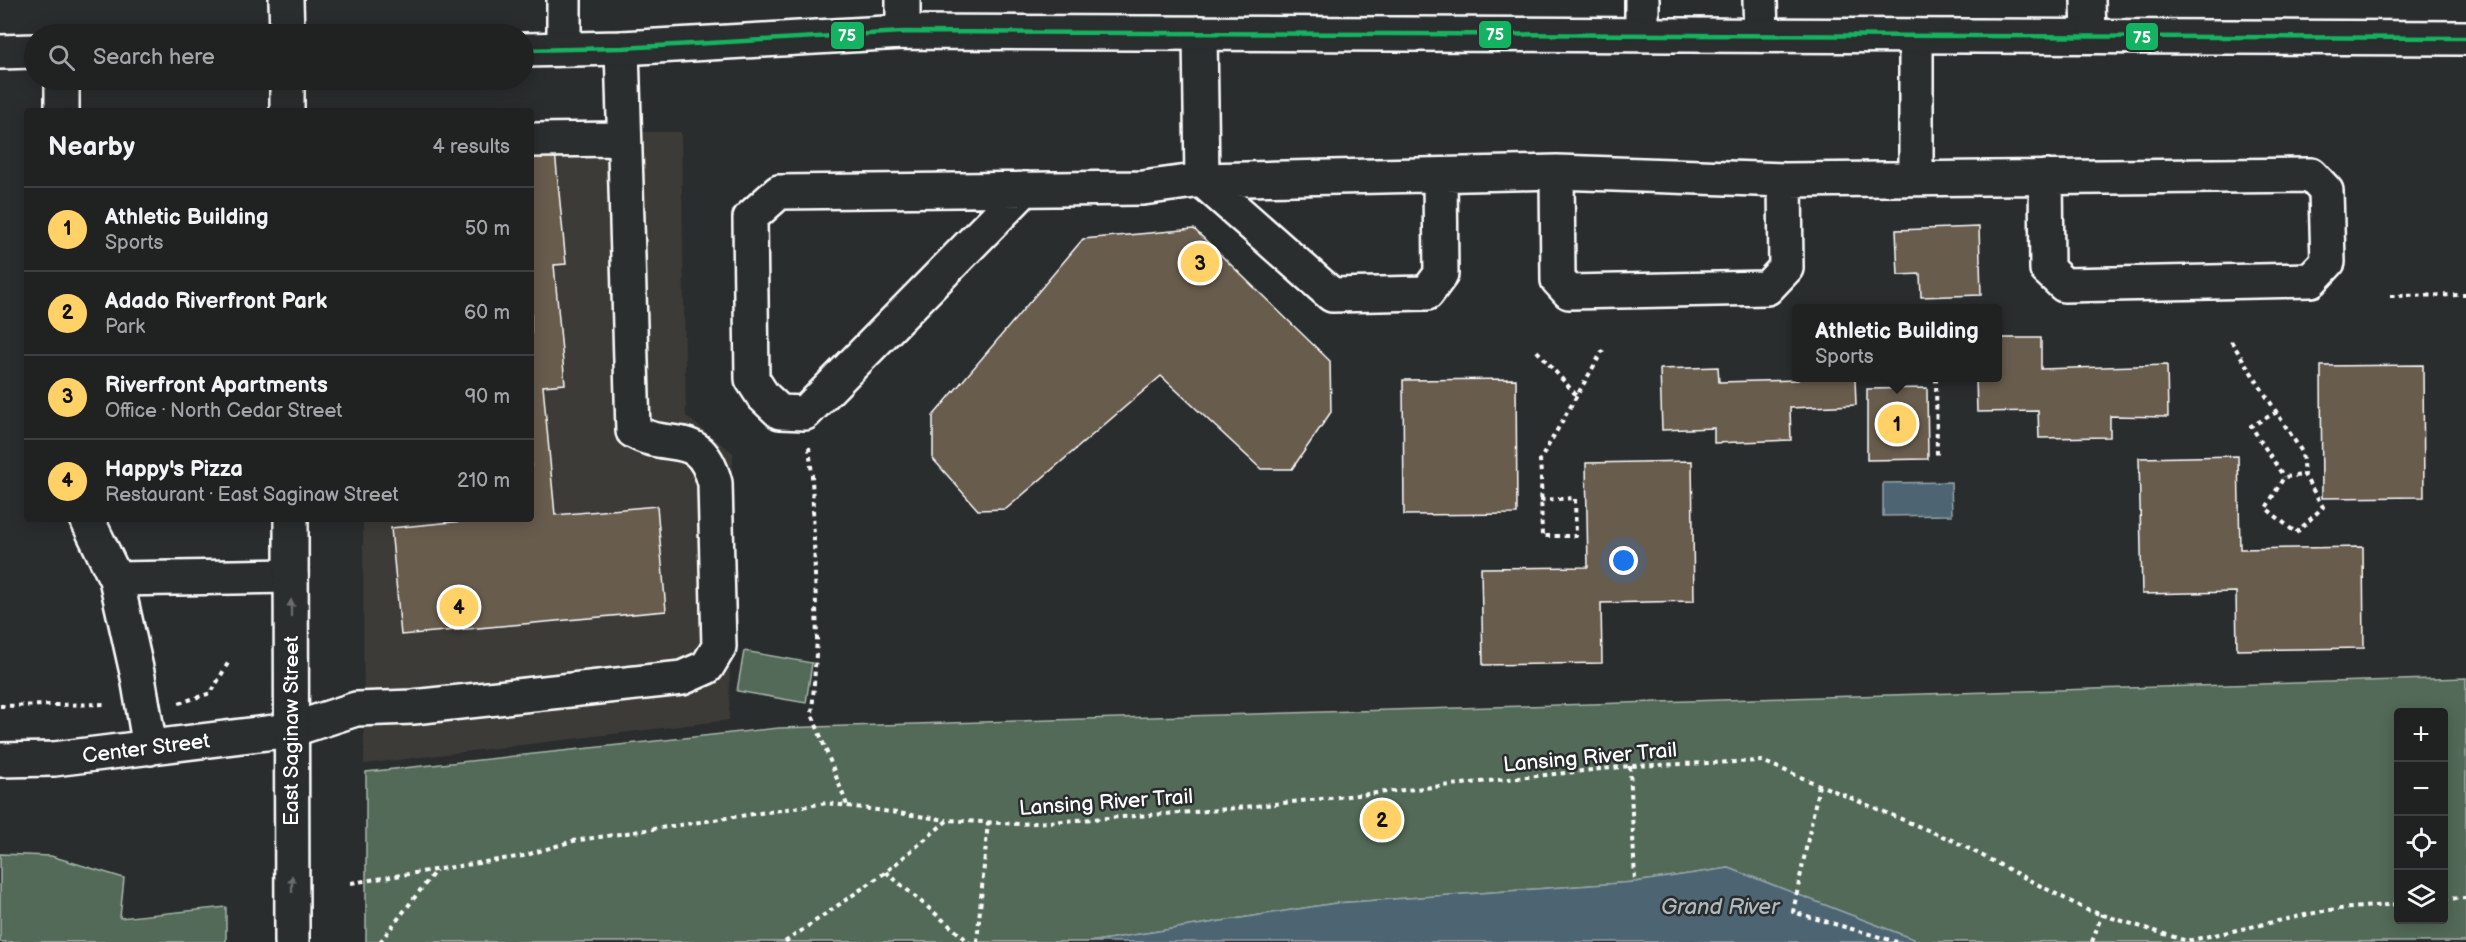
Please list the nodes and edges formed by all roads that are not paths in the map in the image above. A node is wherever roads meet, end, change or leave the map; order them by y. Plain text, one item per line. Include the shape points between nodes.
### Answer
1 (286, 0) edge
2 (564, 0) edge
3 (1642, 0) edge
4 (1761, 0) edge
5 (2088, 0) edge
6 (903, 16) edge
7 (287, 24) edge
8 (1200, 33) junction
9 (1642, 34) junction
10 (1761, 35) junction
11 (1916, 36) junction
12 (2089, 36) junction
13 (2466, 38) edge
14 (622, 48) junction
15 (564, 49) junction
16 (534, 50) edge
17 (24, 51) edge
18 (0, 52) edge
19 (62, 90) edge
20 (287, 90) edge
21 (62, 108) edge
22 (287, 108) edge
23 (624, 139) junction
24 (534, 140) edge
25 (1557, 172) junction
26 (1440, 175) junction
27 (2046, 177) junction
28 (1916, 178) junction
29 (1202, 180) junction
30 (1785, 180) junction
31 (1025, 189) junction
32 (88, 522) edge
33 (291, 522) edge
34 (291, 576) junction
35 (116, 579) junction
36 (291, 730) junction
37 (150, 748) junction
38 (0, 759) edge
39 (292, 942) edge

1 - 7 main road
2 - 15 main road
3 - 9 main road
4 - 10 main road
5 - 12 main road
6 - 8 main road
6 - 14 main road
8 - 9 main road
8 - 29 main road
9 - 10 main road
10 - 11 main road
11 - 12 main road
11 - 28 main road
12 - 13 main road
14 - 15 main road
14 - 23 main road
15 - 16 main road
17 - 18 main road
19 - 21 main road
20 - 22 main road
23 - 24 main road
23 - 36 main road, Center Street via 633,431 645,438 691,445 710,466 715,483 718,647 713,657 707,667 682,678 413,707 356,709
25 - 26 main road
25 - 30 main road
25 - 30 main road via 1558,280 1569,292 1767,288 1786,268
26 - 29 main road
26 - 29 main road via 1442,274 1427,293 1391,294 1332,295
27 - 27 main road via 2311,176 2326,191 2328,262 2311,280 2064,285 2047,268
27 - 28 main road
28 - 30 main road
29 - 31 main road via 1143,188
31 - 31 main road via 805,413 780,412 763,396 752,379 750,218 779,192
32 - 35 main road
33 - 34 main road, East Saginaw Street
34 - 35 main road
36 -> 34 main road, East Saginaw Street
35 - 37 main road
36 - 37 main road, Center Street
39 -> 36 main road, East Saginaw Street
37 - 38 main road, Center Street via 54,759

